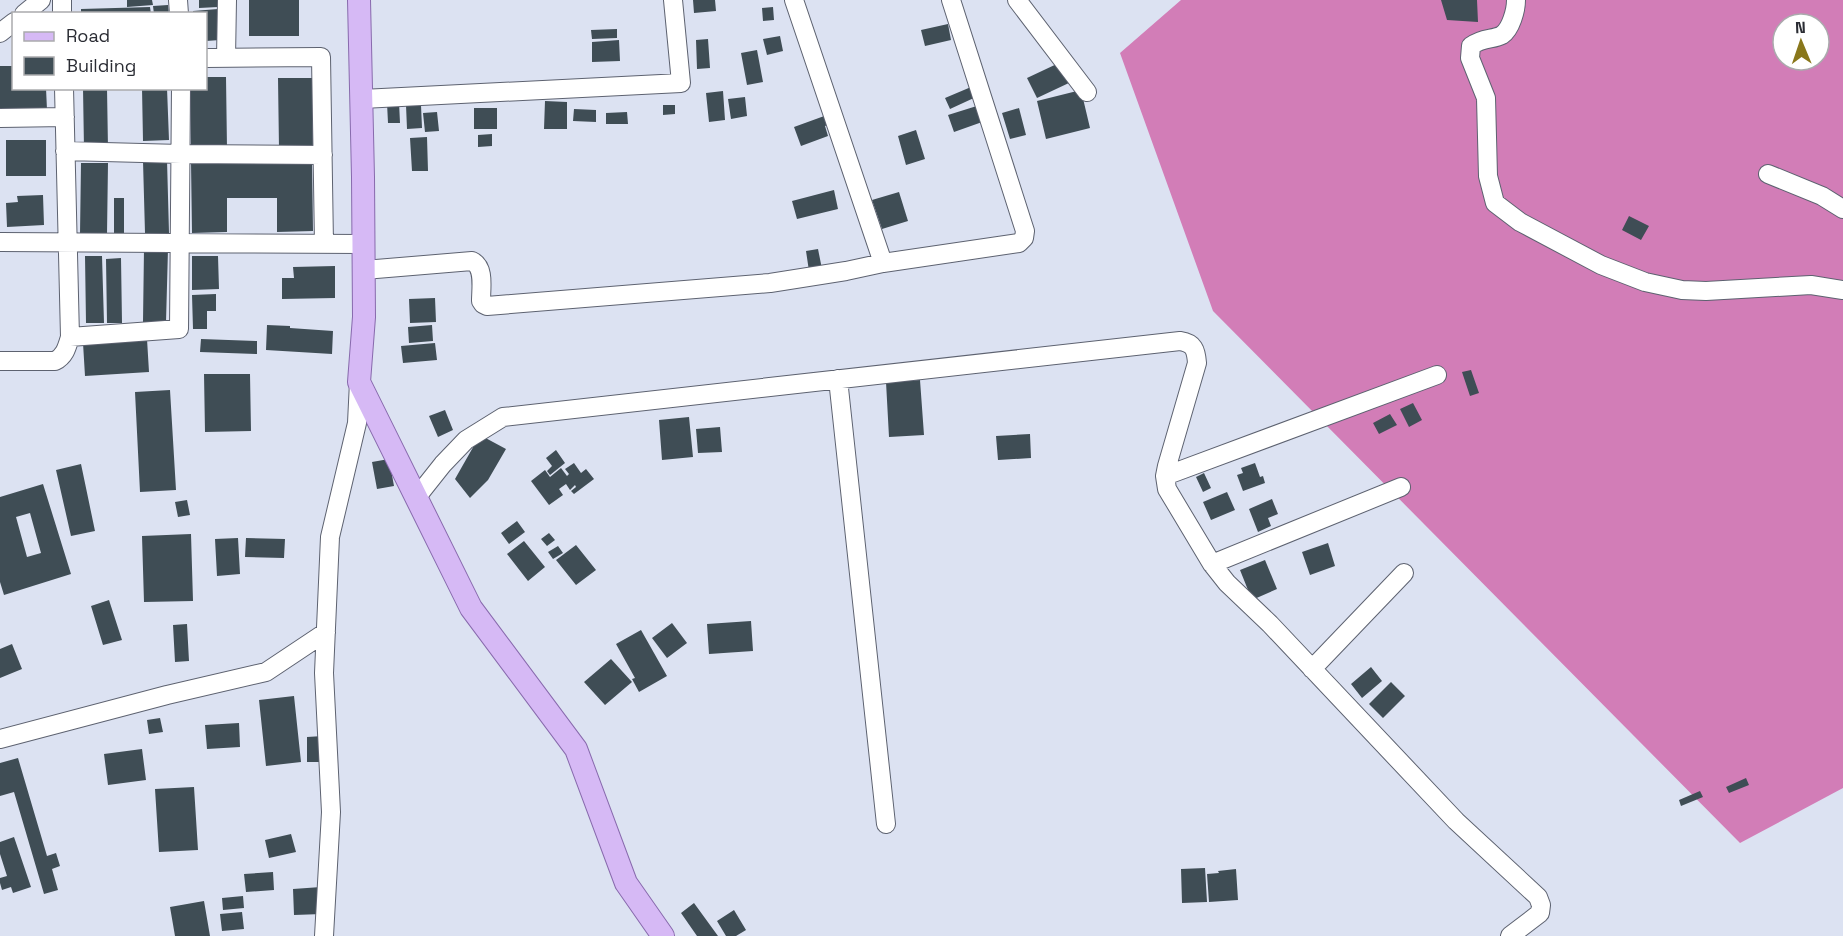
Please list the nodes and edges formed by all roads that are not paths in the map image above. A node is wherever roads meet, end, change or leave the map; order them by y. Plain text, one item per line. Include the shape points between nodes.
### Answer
1 (41, 0) edge
2 (227, 0) edge
3 (359, 0) edge
4 (673, 0) edge
5 (794, 0) edge
6 (951, 0) edge
7 (1017, 0) edge
8 (1516, 0) edge
9 (26, 12) edge
10 (207, 58) edge
11 (226, 58) junction
12 (64, 90) edge
13 (181, 90) edge
14 (1086, 92) dead end
15 (362, 99) junction
16 (65, 117) junction
17 (0, 118) edge
18 (65, 151) junction
19 (181, 154) junction
20 (323, 155) junction
21 (1768, 174) dead end
22 (1843, 209) edge
23 (0, 242) edge
24 (68, 243) junction
25 (180, 243) junction
26 (324, 244) junction
27 (364, 244) junction
28 (883, 263) junction
29 (364, 270) junction
30 (1843, 290) edge
31 (70, 337) junction
32 (0, 362) edge
33 (1437, 375) dead end
34 (838, 379) junction
35 (359, 382) junction
36 (1165, 476) junction
37 (1401, 487) dead end
38 (416, 498) junction
39 (1212, 564) junction
40 (1404, 573) dead end
41 (326, 632) junction
42 (1312, 669) junction
43 (0, 739) edge
44 (886, 824) dead end
45 (324, 936) edge
46 (663, 936) edge
47 (1509, 936) edge

1 - 9 street
2 - 11 street
3 - 15 main road
4 - 15 street via 681,84
5 - 28 street
6 - 28 street via 1025,231 1024,238 1019,243
7 - 14 street
8 - 30 street via 1509,26 1502,34 1471,46 1470,58 1486,98 1488,177 1495,203 1520,222 1601,265 1645,282 1706,291 1811,285
10 - 11 street
11 - 20 street via 321,57
12 - 16 street
13 - 19 street
15 - 27 main road
16 - 17 street
16 - 18 street
18 - 19 street
18 - 24 street
19 - 20 street
19 - 25 street
20 - 26 street
21 - 22 street
23 - 24 street
24 - 25 street
24 - 31 street
25 - 26 street
25 - 31 street via 179,329
26 - 27 street
27 - 29 main road
28 - 29 street via 770,283 488,306 482,301 481,269 472,261
29 - 35 main road
31 - 32 street via 65,353 55,361
33 - 36 street
34 - 36 street via 1186,342 1193,345 1197,363
34 - 38 street via 503,417 466,440
34 - 44 street
35 - 38 main road
35 - 41 street via 357,423 330,537
36 - 39 street via 1167,489
37 - 39 street
38 - 46 main road via 471,608 576,749 626,883
39 - 42 street
40 - 42 street
41 - 43 street via 266,672
41 - 45 street via 324,673 331,812
42 - 47 street via 1456,821 1538,897 1540,913

